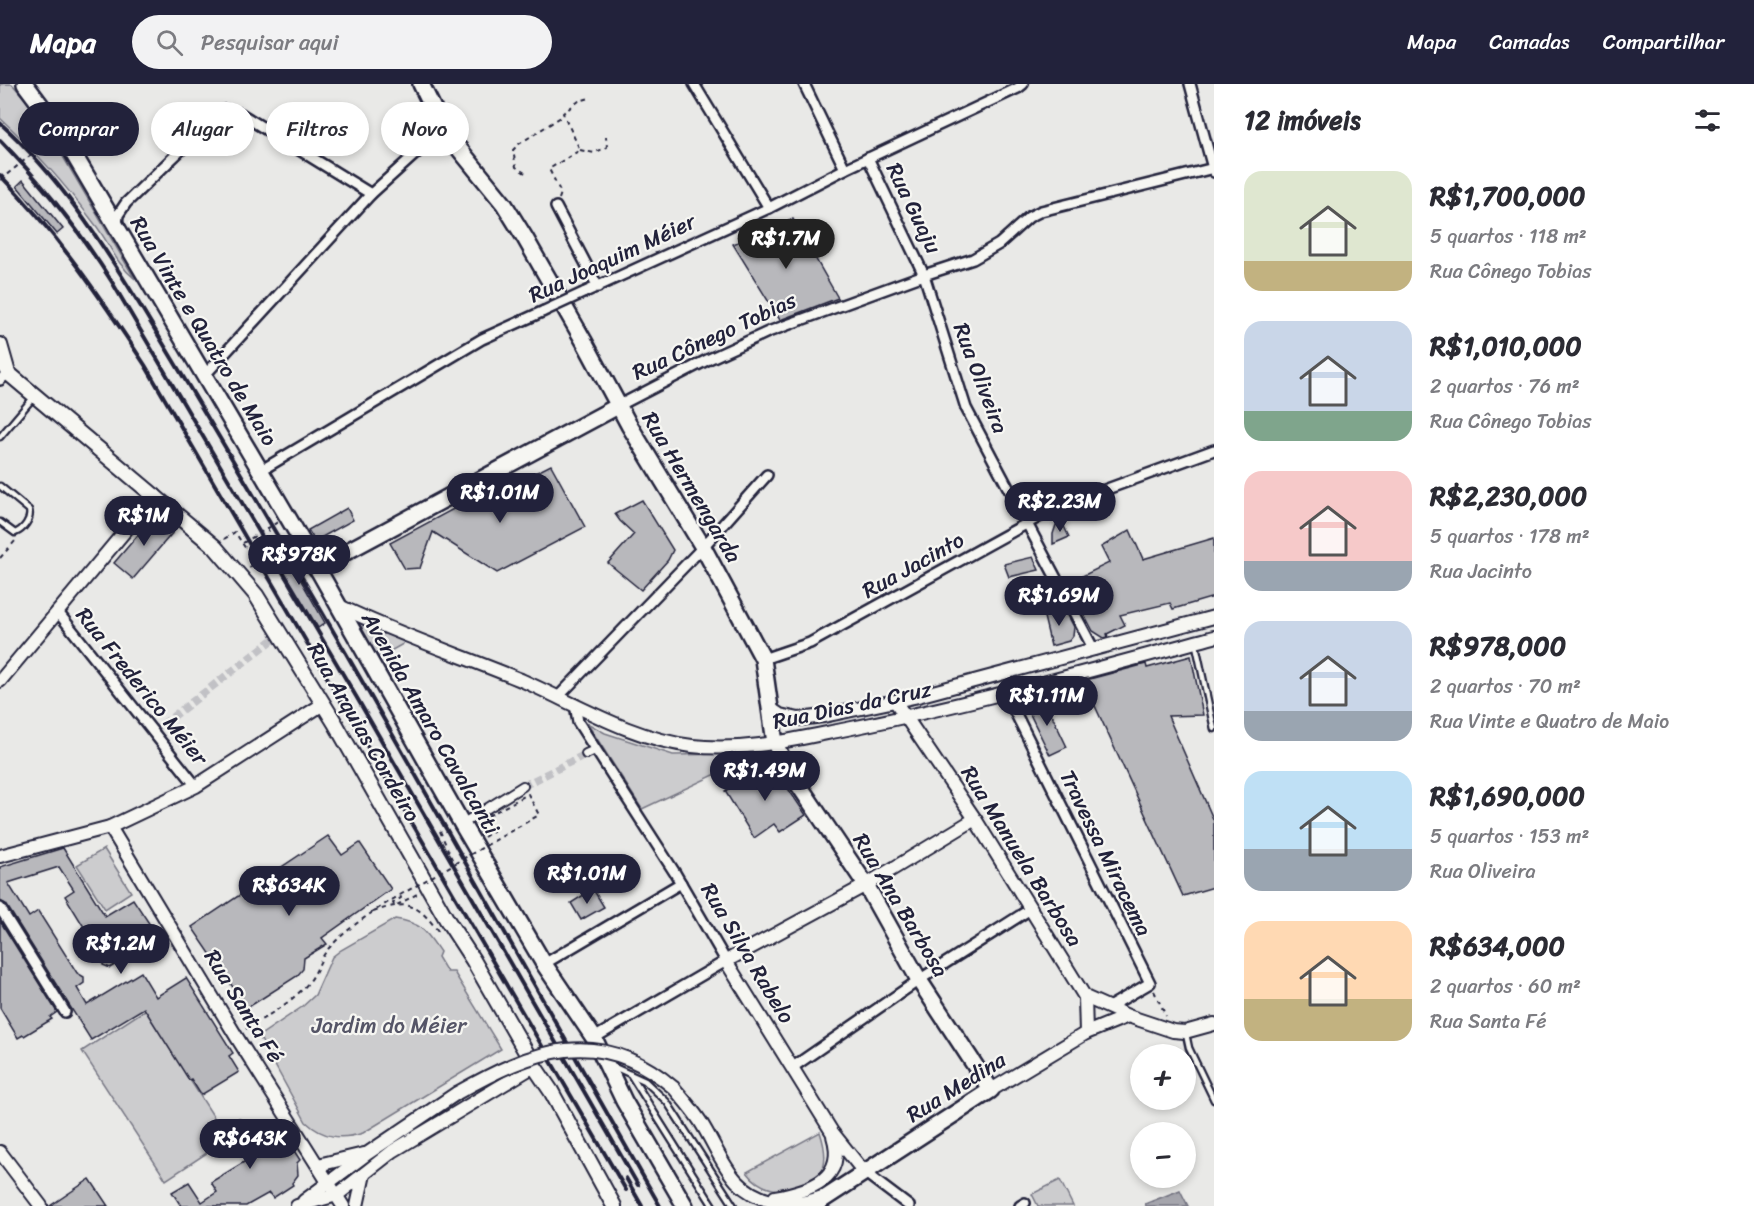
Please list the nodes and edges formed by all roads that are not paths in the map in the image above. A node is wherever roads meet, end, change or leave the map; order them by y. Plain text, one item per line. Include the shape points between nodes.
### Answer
1 (25, 84) edge
2 (421, 84) edge
3 (694, 84) edge
4 (804, 84) edge
5 (1023, 84) edge
6 (1190, 84) edge
7 (430, 102) edge
8 (413, 156) edge
9 (465, 156) edge
10 (868, 158) junction
11 (845, 169) junction
12 (1214, 170) edge
13 (371, 194) junction
14 (556, 207) road end
15 (769, 208) junction
16 (116, 227) junction
17 (924, 274) junction
18 (598, 287) junction
19 (0, 345) edge
20 (3, 373) edge
21 (204, 376) junction
22 (35, 396) junction
23 (618, 406) junction
24 (0, 437) edge
25 (1214, 450) edge
26 (260, 471) junction
27 (767, 475) dead end
28 (0, 486) edge
29 (155, 495) junction
30 (0, 522) edge
31 (1028, 524) junction
32 (703, 547) junction
33 (316, 568) junction
34 (337, 605) junction
35 (57, 611) junction
36 (1214, 617) edge
37 (1214, 637) edge
38 (1195, 642) junction
39 (1094, 650) junction
40 (763, 659) junction
41 (0, 681) edge
42 (1005, 692) junction
43 (558, 697) junction
44 (895, 701) junction
45 (322, 704) junction
46 (575, 704) junction
47 (771, 709) junction
48 (906, 716) junction
49 (1214, 729) edge
50 (775, 743) junction
51 (196, 786) junction
52 (524, 786) tunnel mouth
53 (975, 819) junction
54 (462, 824) junction
55 (110, 826) junction
56 (0, 856) edge
57 (681, 884) junction
58 (866, 885) junction
59 (0, 908) edge
60 (1032, 908) junction
61 (726, 961) junction
62 (544, 964) junction
63 (920, 980) junction
64 (1085, 997) junction
65 (1109, 1007) junction
66 (65, 1012) dead end
67 (1128, 1016) junction
68 (1214, 1024) edge
69 (1179, 1031) junction
70 (1086, 1033) junction
71 (594, 1038) junction
72 (605, 1063) junction
73 (534, 1066) junction
74 (793, 1067) junction
75 (630, 1074) junction
76 (992, 1090) junction
77 (1214, 1100) edge
78 (832, 1132) junction
79 (0, 1152) edge
80 (368, 1153) junction
81 (318, 1165) junction
82 (864, 1172) junction
83 (344, 1173) junction
84 (364, 1174) junction
85 (329, 1182) junction
86 (832, 1193) junction
87 (337, 1194) junction
88 (764, 1199) junction
89 (41, 1206) edge
90 (297, 1206) edge
91 (343, 1206) edge
92 (357, 1206) edge
93 (614, 1206) edge
94 (685, 1206) edge
95 (713, 1206) edge
96 (734, 1206) edge
97 (813, 1206) edge
98 (909, 1206) edge

1 - 16 main road, Rua Vinte e Quatro de Maio via 60,131
2 - 7 main road, Rua Hermengarda
3 - 15 street
4 - 11 street
5 - 10 street, Rua Joaquim Méier
6 - 12 street
8 - 13 street
9 - 23 main road, Rua Hermengarda via 520,229
10 - 11 street, Rua Joaquim Méier
10 - 17 street, Rua Guaju
11 - 15 street, Rua Joaquim Méier
12 - 17 street, Rua Cônego Tobias via 1041,211 988,252
13 - 16 street via 241,114 226,110 126,203
13 - 21 street
14 - 18 street
15 - 18 street, Rua Joaquim Méier
16 - 21 main road, Rua Vinte e Quatro de Maio
17 - 23 street, Rua Cônego Tobias via 768,332
17 - 31 street, Rua Oliveira via 966,408
18 - 26 street, Rua Joaquim Méier, bridge via 482,339
19 - 20 main road, Rua Arquias Cordeiro
20 - 22 main road, Rua Arquias Cordeiro
21 - 26 main road, Rua Vinte e Quatro de Maio
22 - 24 lane
22 - 29 main road, Rua Arquias Cordeiro
23 - 32 main road, Rua Hermengarda
23 - 33 main road, Rua Cônego Tobias
25 - 31 street, Rua Jacinto via 1055,508
26 - 33 main road, Rua Vinte e Quatro de Maio
27 - 32 street
28 - 30 lane via 29,510 29,519 19,531
29 - 35 street
29 - 45 main road, Rua Arquias Cordeiro via 234,567 256,595
31 - 39 street, Rua Oliveira
31 - 40 street, Rua Jacinto via 810,643
32 - 40 main road, Rua Hermengarda
32 - 43 street
33 - 34 main road, Rua Vinte e Quatro de Maio
34 - 43 street, Rua Dias da Cruz
34 - 54 main road, Avenida Amaro Cavalcanti
35 - 41 street
35 - 51 street, Rua Frederico Méier
36 - 39 street, Rua Dias da Cruz
37 - 38 street, Rua Dias da Cruz
38 - 42 street, Rua Dias da Cruz
38 - 49 lane
39 - 44 street, Rua Dias da Cruz
40 - 47 main road, Rua Hermengarda
42 - 48 street, Rua Dias da Cruz
42 - 65 street, Travessa Miracema via 1150,983
43 - 46 street, Rua Dias da Cruz
44 - 47 street, Rua Dias da Cruz via 799,719
44 - 48 street, Rua Manuela Barbosa
45 - 51 street
45 - 73 main road, Rua Arquias Cordeiro
46 - 50 street, Rua Dias da Cruz via 667,742 713,748
46 - 57 street, Rua Silva Rabelo via 590,752
47 - 50 main road, Rua Hermengarda
48 - 50 street, Rua Dias da Cruz
48 - 53 street, Rua Manuela Barbosa
50 - 58 main road, Rua Ana Barbosa via 784,763
51 - 55 street
52 - 54 street
53 - 58 street
53 - 60 street, Rua Manuela Barbosa
54 - 62 main road, Avenida Amaro Cavalcanti
55 - 56 street
55 - 81 street, Rua Santa Fé
57 - 61 street, Rua Silva Rabelo
57 - 62 street
58 - 61 street
58 - 63 main road, Rua Ana Barbosa
59 - 66 street
60 - 63 street
60 - 64 street, Rua Manuela Barbosa
61 - 71 street
61 - 74 street, Rua Silva Rabelo
62 - 71 main road, Avenida Amaro Cavalcanti
63 - 74 street
63 - 76 main road, Rua Ana Barbosa
64 - 65 street
64 - 70 street
65 - 67 street
67 - 69 street
67 - 70 street, Rua Medina
68 - 69 street
69 - 77 lane
70 - 76 street, Rua Medina
71 - 72 main road, Avenida Amaro Cavalcanti
72 - 75 lane
72 - 94 main road, Avenida Amaro Cavalcanti
73 - 84 street via 393,1151
73 - 93 main road, Rua Arquias Cordeiro
74 - 78 street, Rua Silva Rabelo
75 - 95 lane
75 - 96 lane via 645,1081 667,1102
76 - 82 main road, Rua Medina
78 - 82 street, Rua Silva Rabelo
78 - 88 street via 836,1149 832,1168 821,1183 801,1193
79 - 89 street
80 - 81 street
80 - 83 street
80 - 88 street, bridge via 457,1093 525,1059 569,1049 593,1050 620,1056 660,1076 674,1088 700,1121 733,1177 748,1192
81 - 85 street, Rua Santa Fé
82 - 86 main road, Rua Medina
82 - 98 street, Rua Silva Rabelo
83 - 85 street
83 - 87 street
84 - 87 street
84 - 92 street
85 - 87 street, Rua Santa Fé
85 - 90 street
86 - 88 street via 799,1203
86 - 97 main road, Rua Medina
87 - 90 street
87 - 91 street, Rua Santa Fé

